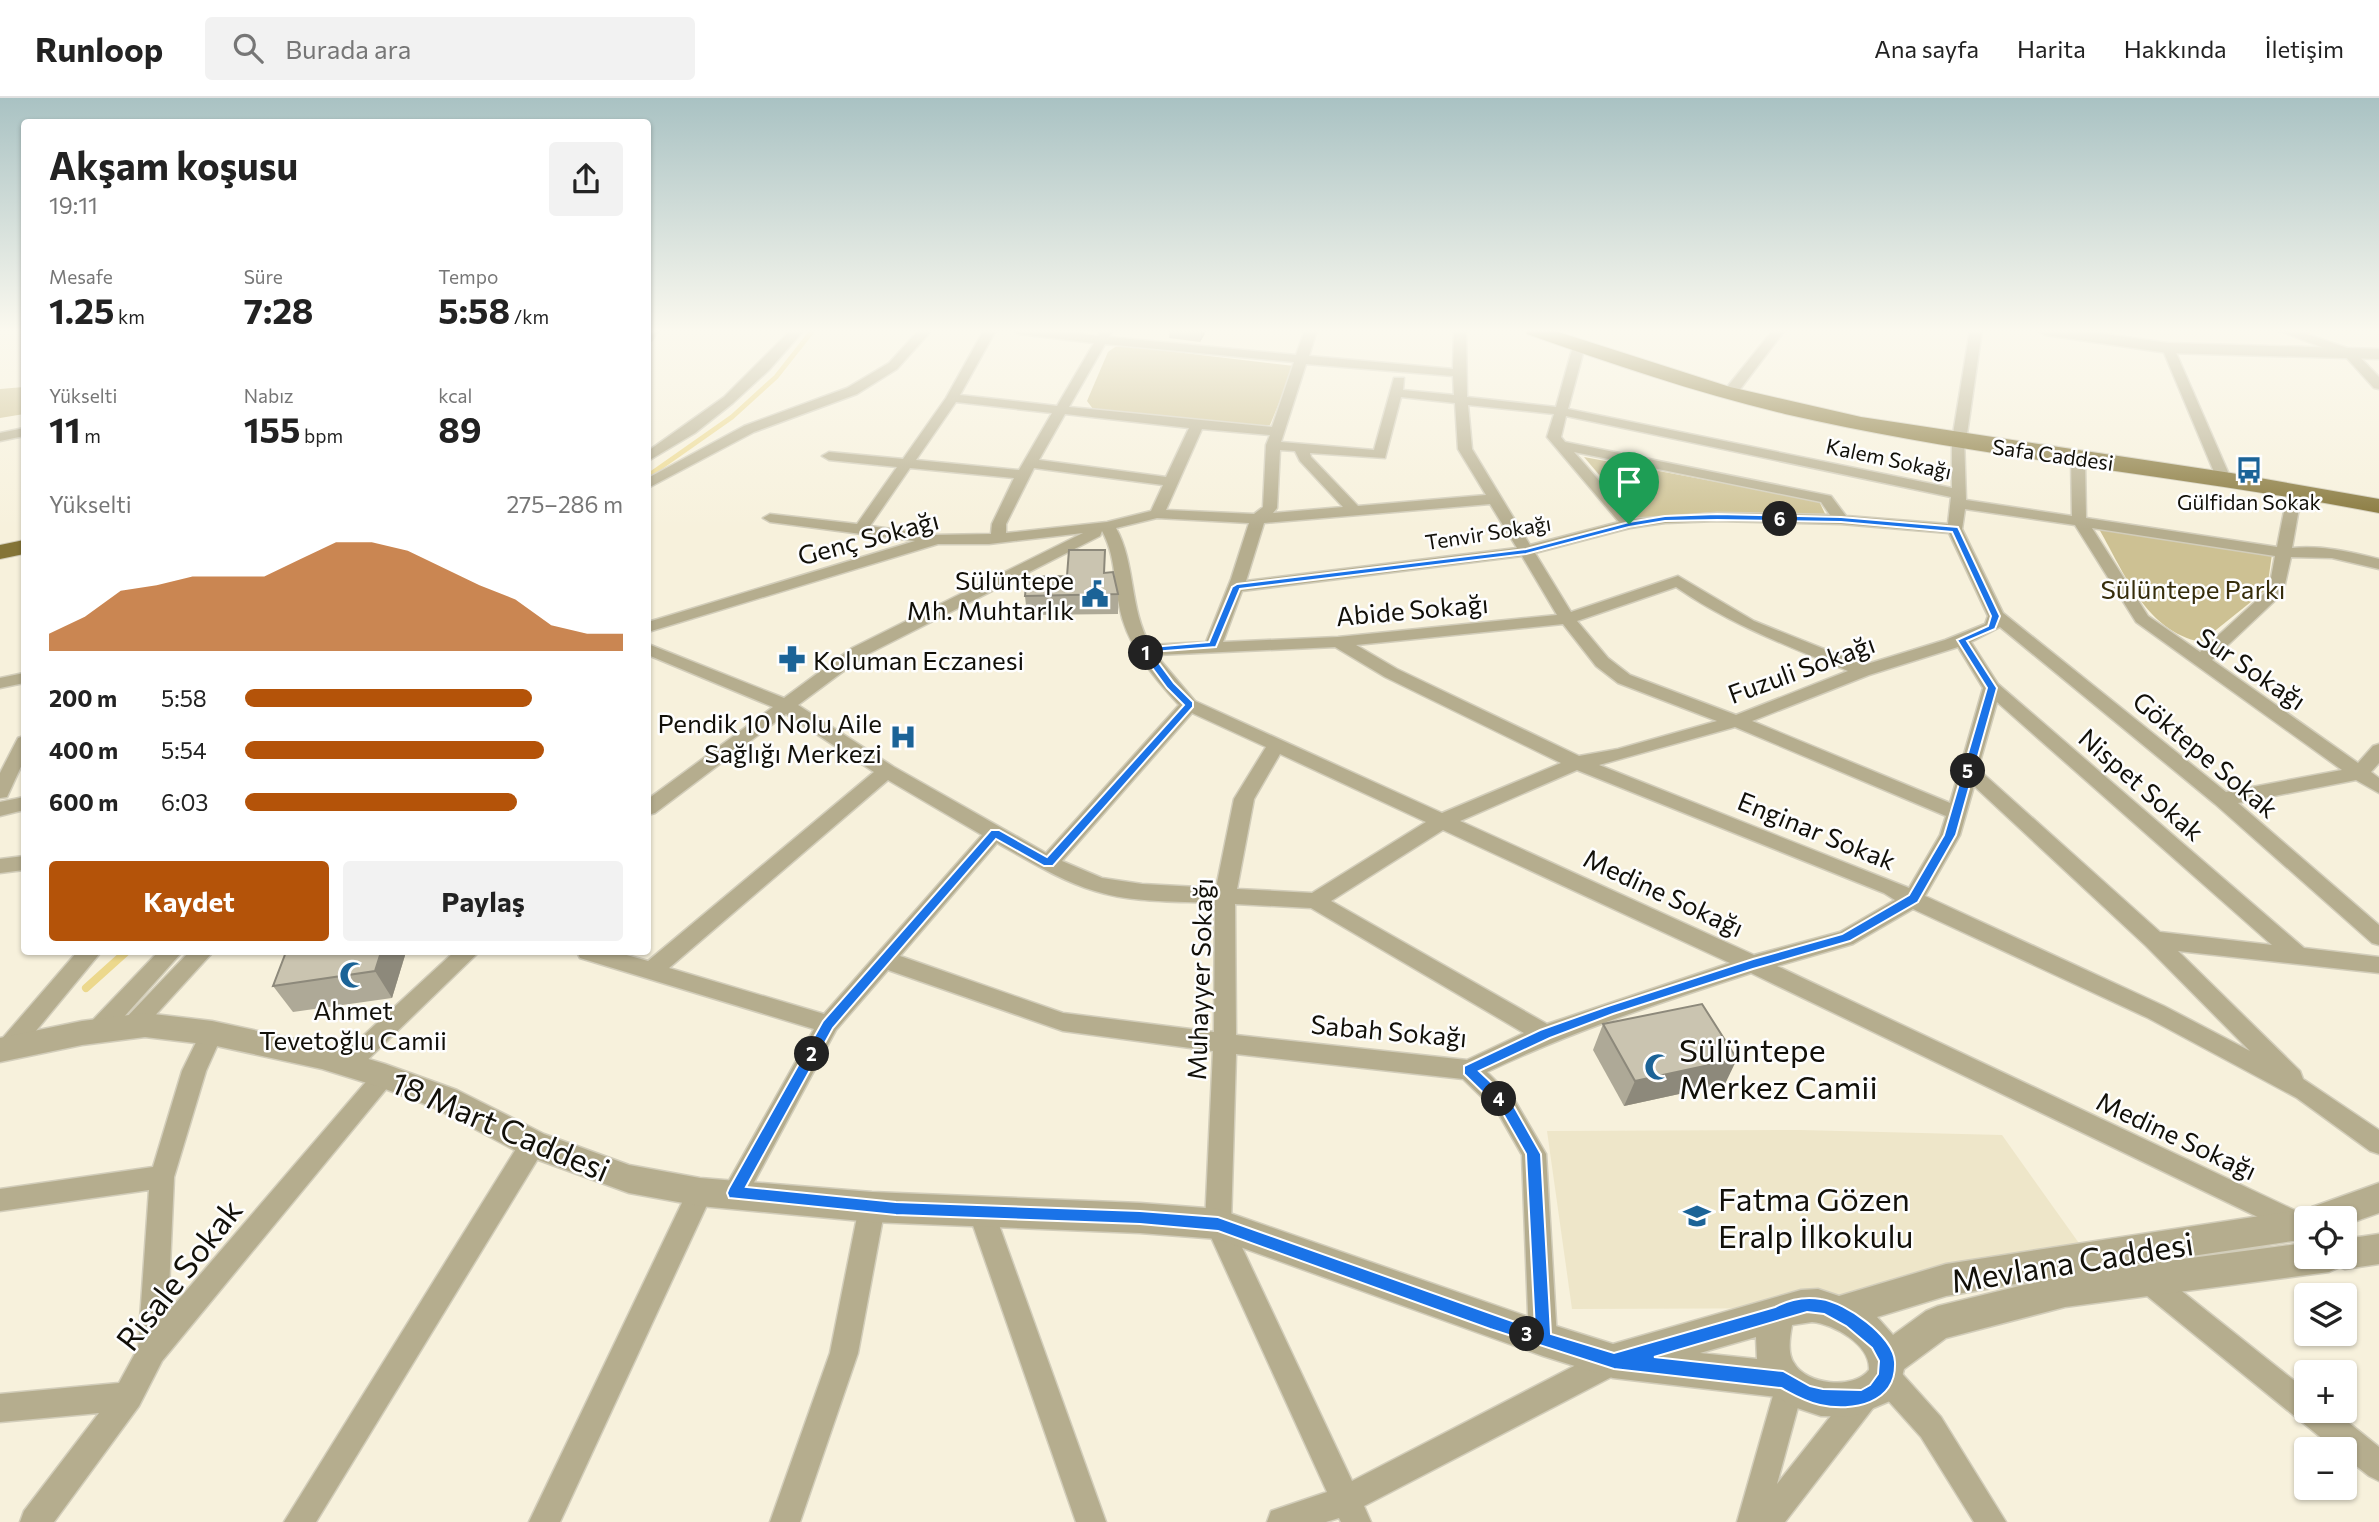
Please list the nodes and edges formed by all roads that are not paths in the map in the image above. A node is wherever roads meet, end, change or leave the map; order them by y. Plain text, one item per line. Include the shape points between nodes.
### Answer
1 (735, 396) edge
2 (837, 396) edge
3 (1069, 396) edge
4 (1289, 396) edge
5 (1396, 396) edge
6 (1430, 396) edge
7 (1462, 396) edge
8 (1564, 396) edge
9 (1753, 396) edge
10 (1965, 396) edge
11 (2189, 396) edge
12 (952, 398) joint
13 (1463, 400) junction
14 (1061, 410) junction
15 (1560, 411) junction
16 (21, 422) edge
17 (1196, 425) junction
18 (0, 426) edge
19 (21, 433) edge
20 (0, 437) edge
21 (1959, 437) junction
22 (1275, 438) junction
23 (1561, 445) junction
24 (1301, 448) junction
25 (651, 455) edge
26 (829, 456) dead end
27 (2078, 458) junction
28 (907, 465) junction
29 (1027, 469) junction
30 (2221, 472) junction
31 (651, 482) edge
32 (1171, 482) junction
33 (2295, 491) junction
34 (1958, 498) junction
35 (2379, 498) edge
36 (1493, 499) junction
37 (2379, 506) edge
38 (1354, 511) junction
39 (1157, 514) junction
40 (770, 518) dead end
41 (1258, 519) junction
42 (1841, 520) junction
43 (2080, 520) junction
44 (1629, 524) junction
45 (1107, 526) junction
46 (861, 529) junction
47 (1955, 529) junction
48 (998, 538) junction
49 (937, 539) junction
50 (21, 548) edge
51 (1526, 551) junction
52 (0, 552) edge
53 (2285, 553) junction
54 (2379, 564) edge
55 (21, 566) edge
56 (0, 570) edge
57 (1678, 581) joint
58 (1237, 587) junction
59 (1996, 616) junction
60 (1567, 618) junction
61 (651, 626) edge
62 (1962, 640) junction
63 (1338, 642) junction
64 (1213, 645) junction
65 (651, 650) edge
66 (1144, 650) junction
67 (2201, 661) junction
68 (1863, 671) junction
69 (21, 679) edge
70 (0, 683) edge
71 (1992, 688) junction
72 (785, 705) junction
73 (1189, 705) junction
74 (1736, 721) junction
75 (1276, 746) junction
76 (21, 750) edge
77 (2379, 750) edge
78 (1577, 764) junction
79 (887, 771) junction
80 (1969, 771) junction
81 (2361, 773) junction
82 (2379, 787) edge
83 (0, 793) edge
84 (2222, 799) junction
85 (21, 805) edge
86 (651, 806) edge
87 (0, 809) edge
88 (1956, 813) junction
89 (1441, 821) junction
90 (995, 833) junction
91 (21, 863) edge
92 (1048, 863) junction
93 (0, 866) edge
94 (1225, 897) junction
95 (1913, 899) junction
96 (1315, 901) junction
97 (2379, 937) edge
98 (2154, 940) junction
99 (87, 955) edge
100 (168, 955) edge
101 (199, 955) edge
102 (465, 955) edge
103 (597, 955) edge
104 (2300, 957) junction
105 (883, 959) junction
106 (1753, 964) junction
107 (2379, 965) edge
108 (650, 972) junction
109 (828, 1024) junction
110 (131, 1027) junction
111 (97, 1031) junction
112 (212, 1033) junction
113 (1545, 1034) junction
114 (1225, 1044) junction
115 (4, 1049) edge
116 (347, 1065) junction
117 (1469, 1070) junction
118 (385, 1076) junction
119 (2305, 1091) junction
120 (2379, 1143) edge
121 (533, 1144) junction
122 (162, 1177) junction
123 (700, 1192) junction
124 (735, 1193) junction
125 (2379, 1198) edge
126 (0, 1200) edge
127 (2357, 1206) edge
128 (872, 1207) junction
129 (981, 1211) junction
130 (2294, 1215) edge
131 (1218, 1224) junction
132 (2294, 1226) edge
133 (2379, 1249) edge
134 (2357, 1252) edge
135 (2294, 1261) edge
136 (2150, 1282) junction
137 (1840, 1312) junction
138 (1778, 1314) junction
139 (1543, 1339) junction
140 (152, 1351) junction
141 (1614, 1361) junction
142 (1878, 1381) junction
143 (1786, 1382) junction
144 (129, 1396) junction
145 (2294, 1398) edge
146 (0, 1408) edge
147 (2325, 1423) edge
148 (1931, 1427) joint
149 (2379, 1466) edge
150 (1350, 1511) edge
151 (35, 1522) edge
152 (299, 1522) edge
153 (544, 1522) edge
154 (785, 1522) edge
155 (1091, 1522) edge
156 (1282, 1522) edge
157 (1752, 1522) edge
158 (1766, 1522) edge
159 (1991, 1522) edge

1 - 25 street
2 - 31 street via 749,429
3 - 14 street
4 - 22 street
5 - 24 street via 1380,455
6 - 13 street, Kalem Sokağı
7 - 13 street
8 - 15 street
9 - 21 main road, Safa Caddesi via 1850,421
10 - 21 street
11 - 30 street
12 - 14 street
12 - 28 street
13 - 15 street, Kalem Sokağı
13 - 36 street via 1465,449
14 - 17 street
14 - 29 street
15 - 23 street via 1555,437
15 - 34 street, Kalem Sokağı
16 - 18 street
17 - 22 street
17 - 32 street
19 - 20 street
21 - 27 main road, Safa Caddesi
21 - 30 main road, Safa Caddesi
21 - 34 street
22 - 24 street
22 - 41 street via 1270,508
23 - 42 street via 1826,499
23 - 44 street
24 - 38 street
26 - 28 street
27 - 33 main road, Safa Caddesi
27 - 43 street
28 - 29 street
28 - 46 street
29 - 32 street
29 - 48 street via 999,524
30 - 35 main road, Safa Caddesi
32 - 39 street
33 - 37 main road, Safa Caddesi
33 - 53 street
34 - 43 street, Kalem Sokağı
34 - 47 street
36 - 38 street
36 - 51 street
38 - 41 street
39 - 41 street
39 - 45 street
40 - 46 street
41 - 58 street
42 - 44 street, Tenvir Sokağı via 1717,517
42 - 47 street, Tenvir Sokağı
43 - 53 street, Kalem Sokağı
43 - 67 street, Sur Sokağı via 2142,619
44 - 51 street, Tenvir Sokağı
45 - 48 street, Genç Sokağı
45 - 66 street via 1115,538 1128,613
45 - 72 street via 858,652
46 - 49 street
47 - 59 street
48 - 49 street, Genç Sokağı
49 - 61 street, Genç Sokağı
50 - 52 main road
51 - 58 street, Tenvir Sokağı
51 - 60 street
53 - 54 street, Kalem Sokağı via 2329,551
53 - 67 street via 2277,590
55 - 56 main road
57 - 60 street, Abide Sokağı
57 - 68 street via 1748,624
58 - 64 street
59 - 62 street, Fuzuli Sokağı via 1992,627
59 - 84 street, Göktepe Sokak
60 - 63 street, Abide Sokağı
60 - 74 street via 1602,662 1625,679
62 - 68 street, Fuzuli Sokağı
62 - 71 street, Nispet Sokak
63 - 64 street, Abide Sokağı
63 - 78 street, Enginar Sokak via 1391,673
64 - 66 street, Abide Sokağı
65 - 72 street
66 - 73 street
67 - 81 street, Sur Sokağı
68 - 74 street, Fuzuli Sokağı
69 - 70 street
71 - 80 street
71 - 104 street, Nispet Sokak
72 - 79 street
72 - 86 street
73 - 75 street, Medine Sokağı
73 - 92 street
74 - 78 street, Fuzuli Sokağı
74 - 88 street
75 - 89 street, Medine Sokağı
75 - 94 street, Muhayyer Sokağı via 1244,799
76 - 83 street
77 - 81 street
78 - 89 street, Fuzuli Sokağı
78 - 95 street, Enginar Sokak
79 - 90 street
79 - 108 street
80 - 88 street
80 - 98 street
81 - 82 street, Sur Sokağı
81 - 84 street
84 - 97 street, Göktepe Sokak
85 - 87 street
88 - 95 street via 1950,835
89 - 96 street, Fuzuli Sokağı
89 - 106 street, Medine Sokağı
90 - 92 street
90 - 105 street
91 - 93 street
92 - 94 street via 1099,885
94 - 96 street
94 - 114 street, Muhayyer Sokağı
95 - 106 street, Sabah Sokağı via 1846,938
95 - 119 street, Enginar Sokak via 2156,1012
96 - 113 street
98 - 104 street
98 - 119 street
99 - 115 street
100 - 111 street
101 - 110 street
102 - 116 street
103 - 108 street
104 - 107 street
105 - 109 street
105 - 114 street, Sabah Sokağı via 1063,1022
106 - 113 street, Sabah Sokağı
106 - 130 street, Medine Sokağı
108 - 109 street
109 - 124 street
110 - 111 street, 18 Mart Caddesi
110 - 112 street, 18 Mart Caddesi
111 - 115 street, 18 Mart Caddesi
112 - 116 street, 18 Mart Caddesi
112 - 122 street via 194,1071
113 - 117 street, Sabah Sokağı
114 - 117 street, Sabah Sokağı
114 - 131 street, Muhayyer Sokağı
116 - 118 street, 18 Mart Caddesi
117 - 139 street via 1506,1106 1534,1154
118 - 121 street, 18 Mart Caddesi via 446,1099
118 - 140 street, Risale Sokak
119 - 120 street, Enginar Sokak
121 - 123 street, 18 Mart Caddesi via 629,1179
121 - 152 street
122 - 126 street
122 - 140 street
123 - 124 street, 18 Mart Caddesi
123 - 153 street
124 - 128 street, 18 Mart Caddesi
125 - 127 street, Mevlana Caddesi
128 - 129 street, 18 Mart Caddesi
128 - 154 street via 844,1353
129 - 131 street, 18 Mart Caddesi
129 - 155 street
131 - 139 street, 18 Mart Caddesi
131 - 150 street
132 - 137 street, Mevlana Caddesi via 1946,1280
133 - 134 street
135 - 136 street, Mevlana Caddesi
136 - 142 street, Mevlana Caddesi via 2064,1292 1938,1323
136 - 145 street
137 - 138 street via 1807,1305
137 - 142 street via 1878,1343
138 - 141 street
138 - 143 street via 1772,1347
139 - 141 street, 18 Mart Caddesi
140 - 144 street, Risale Sokak
141 - 143 street, 18 Mart Caddesi
141 - 150 street
142 - 143 street via 1823,1398
142 - 148 street
142 - 158 street, Mevlana Caddesi
143 - 157 street
144 - 146 street
144 - 151 street, Risale Sokak
147 - 149 street
148 - 159 street
150 - 156 street

